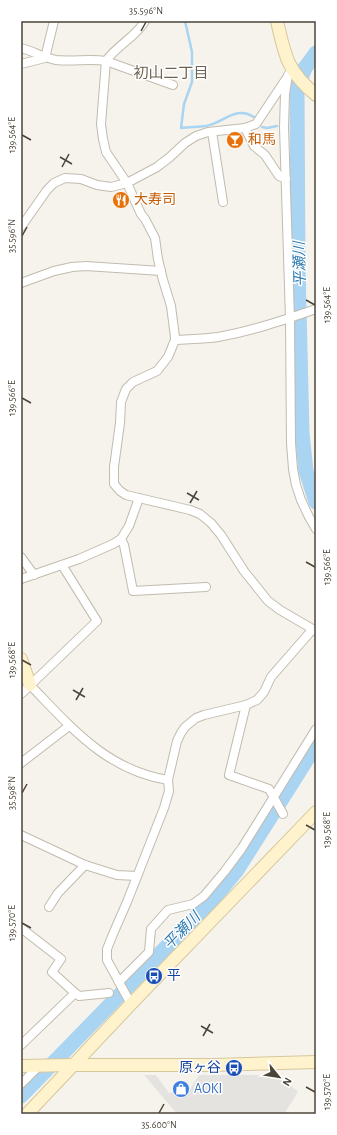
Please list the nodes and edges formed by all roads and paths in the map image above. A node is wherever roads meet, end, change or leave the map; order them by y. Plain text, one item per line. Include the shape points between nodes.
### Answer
1 (54, 21) edge
2 (145, 21) edge
3 (278, 21) edge
4 (21, 48) edge
5 (45, 58) junction
6 (106, 60) junction
7 (21, 64) edge
8 (291, 72) junction
9 (173, 85) dead end
10 (316, 95) edge
11 (245, 128) junction
12 (212, 132) junction
13 (286, 179) junction
14 (127, 183) junction
15 (223, 202) dead end
16 (21, 227) edge
17 (161, 271) junction
18 (21, 283) edge
19 (316, 309) edge
20 (292, 318) junction
21 (175, 340) junction
22 (139, 498) junction
23 (316, 528) edge
24 (121, 539) junction
25 (21, 557) edge
26 (62, 565) junction
27 (34, 575) junction
28 (21, 579) edge
29 (206, 587) dead end
30 (314, 630) edge
31 (21, 659) edge
32 (30, 684) junction
33 (21, 694) edge
34 (246, 705) junction
35 (69, 726) junction
36 (316, 729) edge
37 (21, 763) edge
38 (168, 780) junction
39 (274, 797) junction
40 (316, 812) edge
41 (282, 813) dead end
42 (21, 835) edge
43 (85, 865) junction
44 (137, 876) junction
45 (48, 907) dead end
46 (21, 928) edge
47 (119, 982) junction
48 (75, 993) junction
49 (109, 993) dead end
50 (131, 1004) junction
51 (21, 1045) edge
52 (316, 1062) edge
53 (73, 1065) junction
54 (21, 1066) edge
55 (39, 1066) junction
56 (21, 1084) edge
57 (27, 1114) edge

1 - 5 street
2 - 6 street via 138,32
3 - 8 street
4 - 5 street
5 - 6 street
5 - 7 street
6 - 9 street
6 - 14 street via 101,124 103,139 106,152
8 - 10 street
8 - 11 street via 256,124
8 - 13 street via 285,94
11 - 12 street
11 - 13 street via 254,146 265,155 279,176
12 - 14 street via 196,136 157,167
12 - 15 street
13 - 20 street
14 - 16 street via 112,187 65,178 47,190
14 - 17 street via 155,238
17 - 18 street via 72,267
17 - 21 street via 171,306
19 - 20 street
20 - 21 street via 216,337
20 - 23 street via 293,469 301,500
21 - 22 street via 168,357 157,371 134,382 126,389 121,402 114,484 126,495
22 - 24 street via 129,526
22 - 30 street via 190,510 211,522 268,601
24 - 26 street via 97,552
24 - 29 street via 133,591
25 - 27 street
26 - 27 street
26 - 32 street via 97,621
27 - 28 street
30 - 34 street via 271,678 257,700
31 - 32 street
32 - 33 street
32 - 35 street
34 - 38 street via 192,720 180,733
34 - 39 street via 229,775 269,789
35 - 37 street
35 - 38 street via 115,762 151,778
36 - 39 street
38 - 44 street via 169,791 164,808
39 - 41 street
39 - 47 street via 225,871 204,896 193,904 168,910 151,929 149,952
40 - 50 street
42 - 43 street
43 - 44 street via 117,875
43 - 45 street
44 - 47 street via 107,949 107,960
46 - 48 street via 61,959 52,972
47 - 50 street
48 - 49 street via 79,996
48 - 51 street
50 - 53 street
52 - 53 street
53 - 55 street
53 - 57 street
54 - 55 street
55 - 56 street

